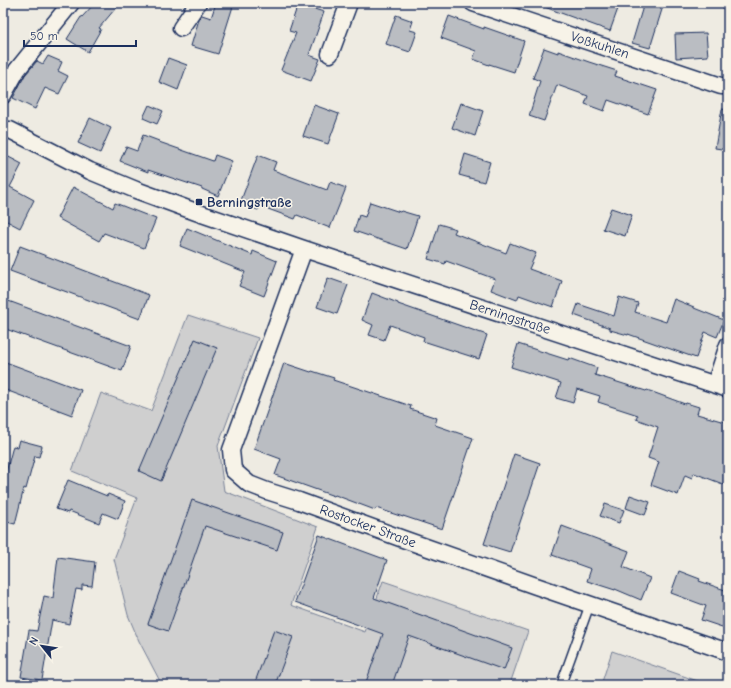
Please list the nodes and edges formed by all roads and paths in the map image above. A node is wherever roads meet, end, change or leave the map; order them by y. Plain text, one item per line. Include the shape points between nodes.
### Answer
1 (71, 3) edge
2 (198, 3) edge
3 (349, 3) edge
4 (473, 3) edge
5 (181, 28) dead end
6 (330, 54) dead end
7 (728, 86) edge
8 (3, 94) edge
9 (3, 130) edge
10 (304, 249) junction
11 (728, 345) edge
12 (722, 387) edge
13 (590, 604) junction
14 (728, 652) edge
15 (563, 679) dead end

1 - 8 street via 17,70
2 - 5 street
3 - 6 street
4 - 7 street, Voßkuhlen via 721,86
9 - 10 street, Berningstraße via 10,130 90,171 136,190
10 - 12 street, Berningstraße
10 - 13 street, Rostocker Straße via 231,450 233,470 249,484 267,491
11 - 12 street
13 - 14 street, Rostocker Straße
13 - 15 lane

